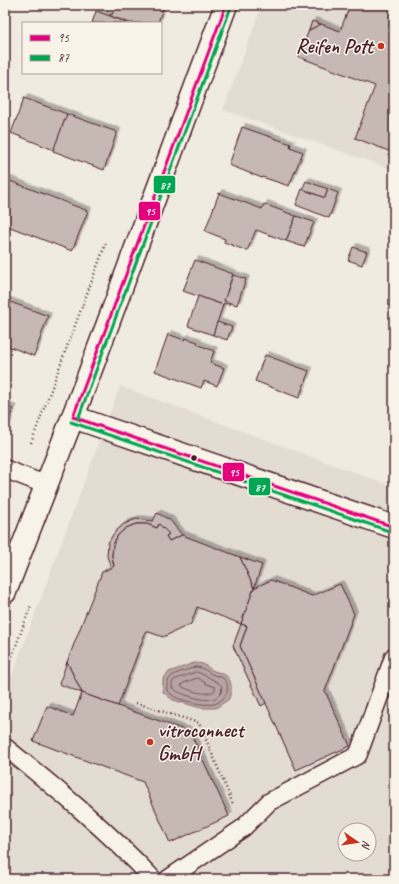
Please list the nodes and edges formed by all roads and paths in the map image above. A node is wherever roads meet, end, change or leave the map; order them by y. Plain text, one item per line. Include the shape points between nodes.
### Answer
1 (226, 5) edge
2 (73, 417) junction
3 (5, 469) edge
4 (46, 484) junction
5 (394, 527) edge
6 (5, 592) edge
7 (394, 656) edge
8 (136, 703) dead end
9 (5, 747) edge
10 (243, 828) junction
11 (153, 879) edge
12 (168, 879) edge

1 - 2 street
2 - 4 street
2 - 5 street
3 - 4 lane
4 - 6 street
7 - 10 lane via 358,756 269,802
8 - 10 path via 199,723
9 - 11 lane via 60,792
10 - 12 lane

